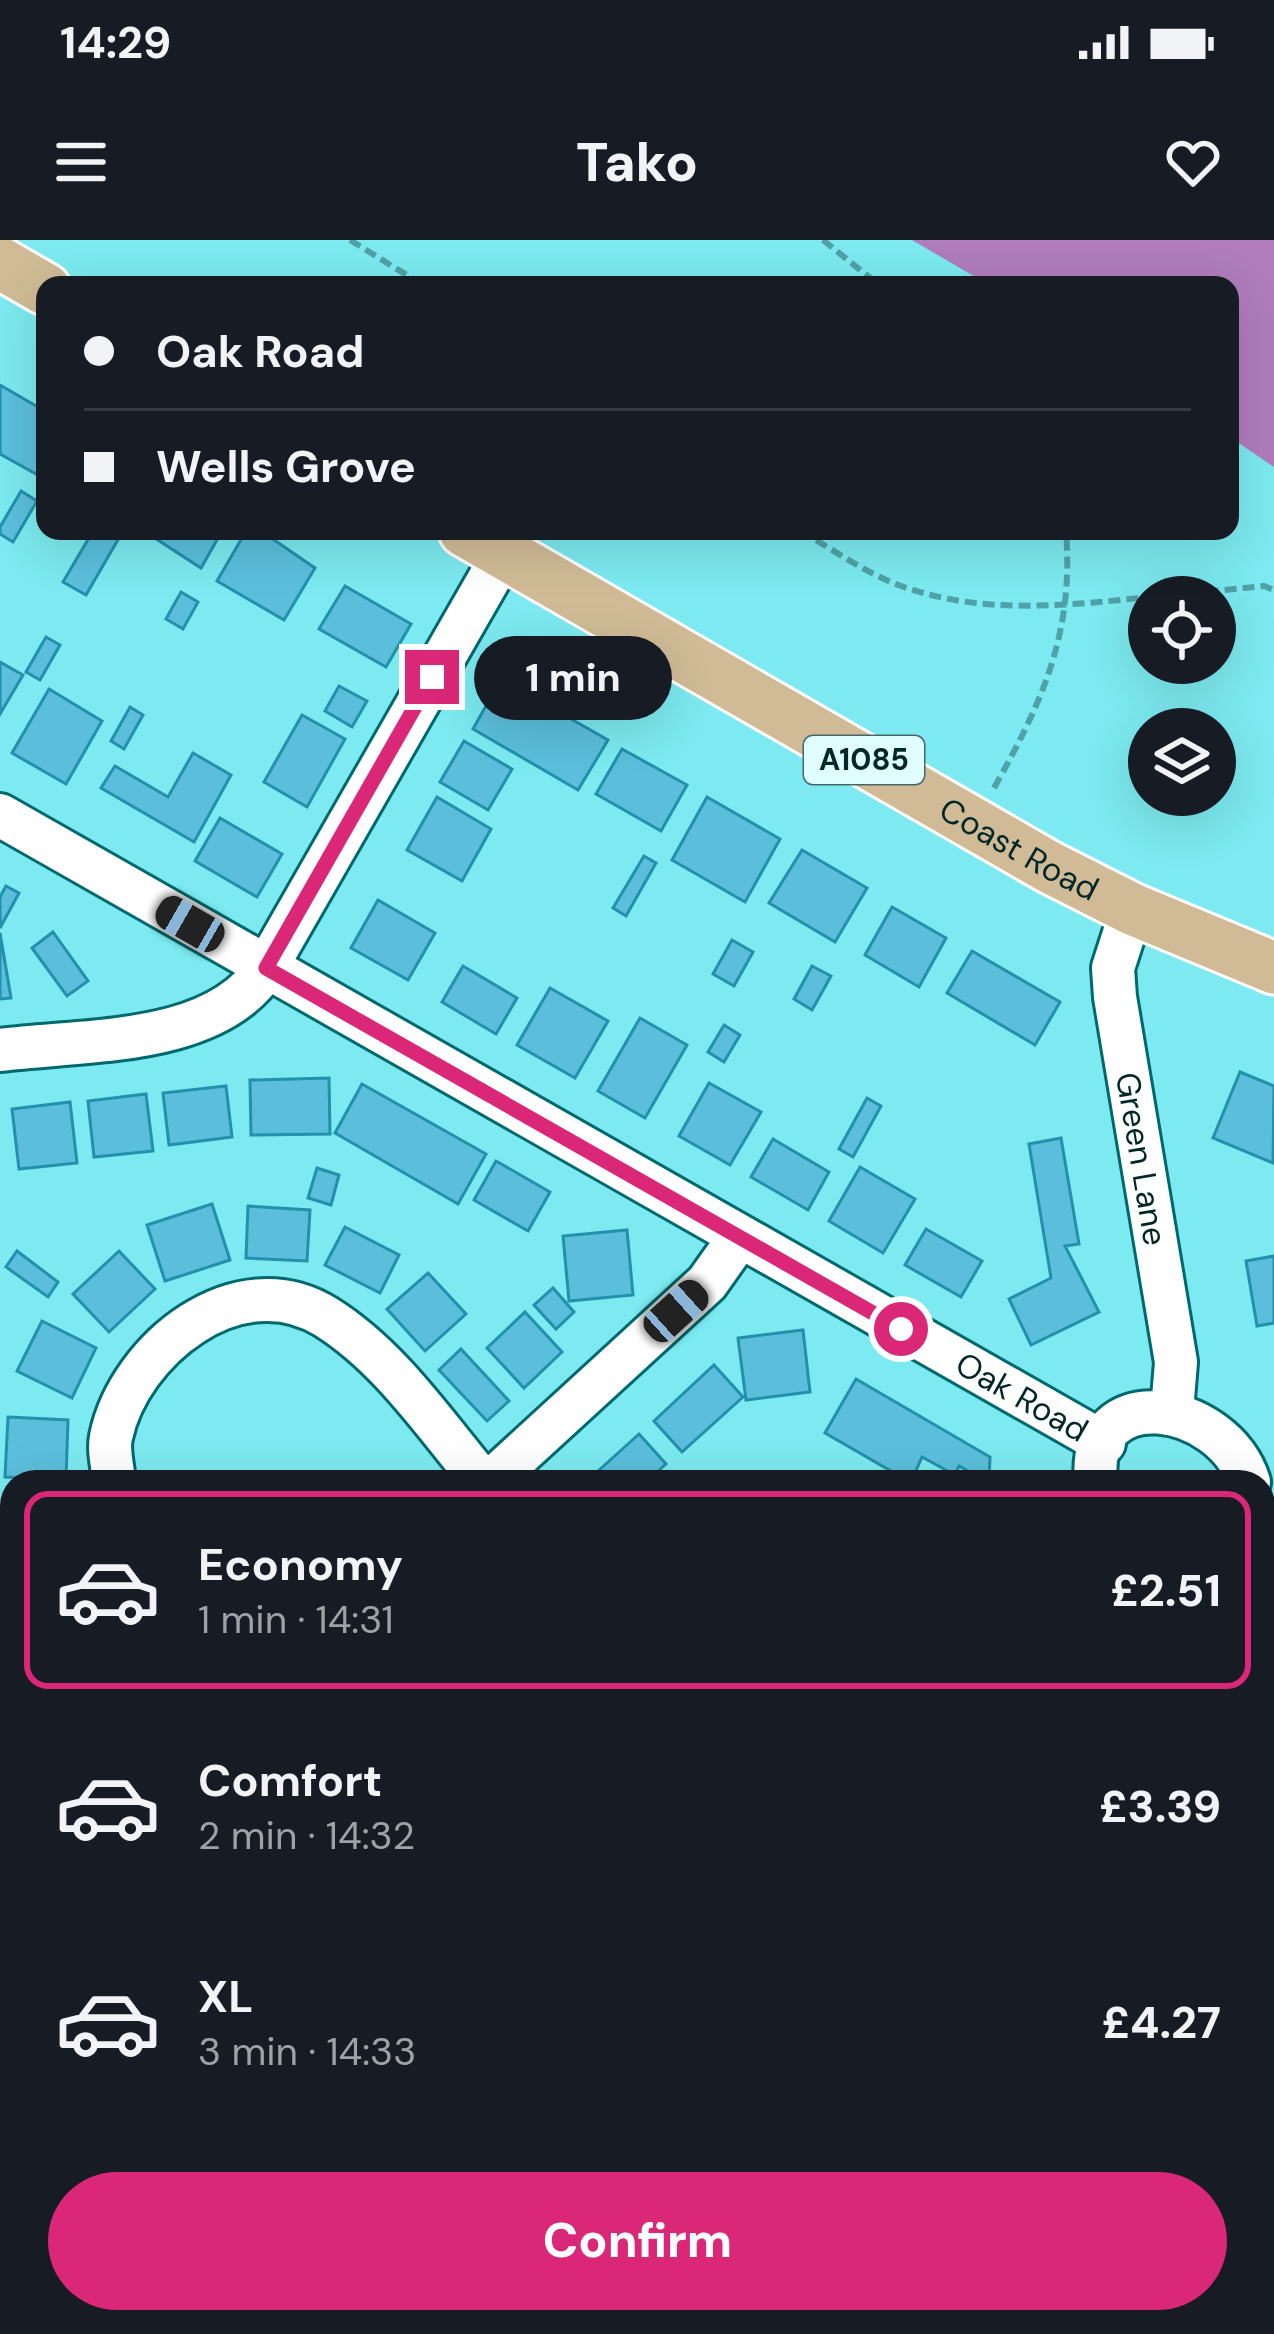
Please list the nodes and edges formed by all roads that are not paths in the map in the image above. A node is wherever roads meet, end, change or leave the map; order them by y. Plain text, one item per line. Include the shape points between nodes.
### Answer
1 (0, 263) edge
2 (36, 284) edge
3 (484, 542) edge
4 (0, 814) edge
5 (1132, 909) junction
6 (266, 968) junction
7 (1274, 968) edge
8 (0, 1049) edge
9 (740, 1238) junction
10 (1172, 1411) junction
11 (1100, 1463) edge
12 (113, 1470) edge
13 (476, 1470) edge
14 (499, 1470) edge
15 (1245, 1470) edge

1 - 2 main road
3 - 5 main road, Coast Road / A1085
3 - 6 street
4 - 6 street, Oak Road
5 - 7 main road, Coast Road / A1085
5 - 10 street, Green Lane via 1113,968 1115,997 1176,1362
6 - 8 street via 239,1002 198,1023
6 - 9 street, Oak Road
9 - 11 street, Oak Road
9 - 14 street via 707,1283
10 - 11 street, Oak Road via 1136,1414
10 - 15 street via 1226,1442
12 - 13 street via 110,1440 128,1390 160,1345 216,1310 273,1301 321,1314 371,1350

